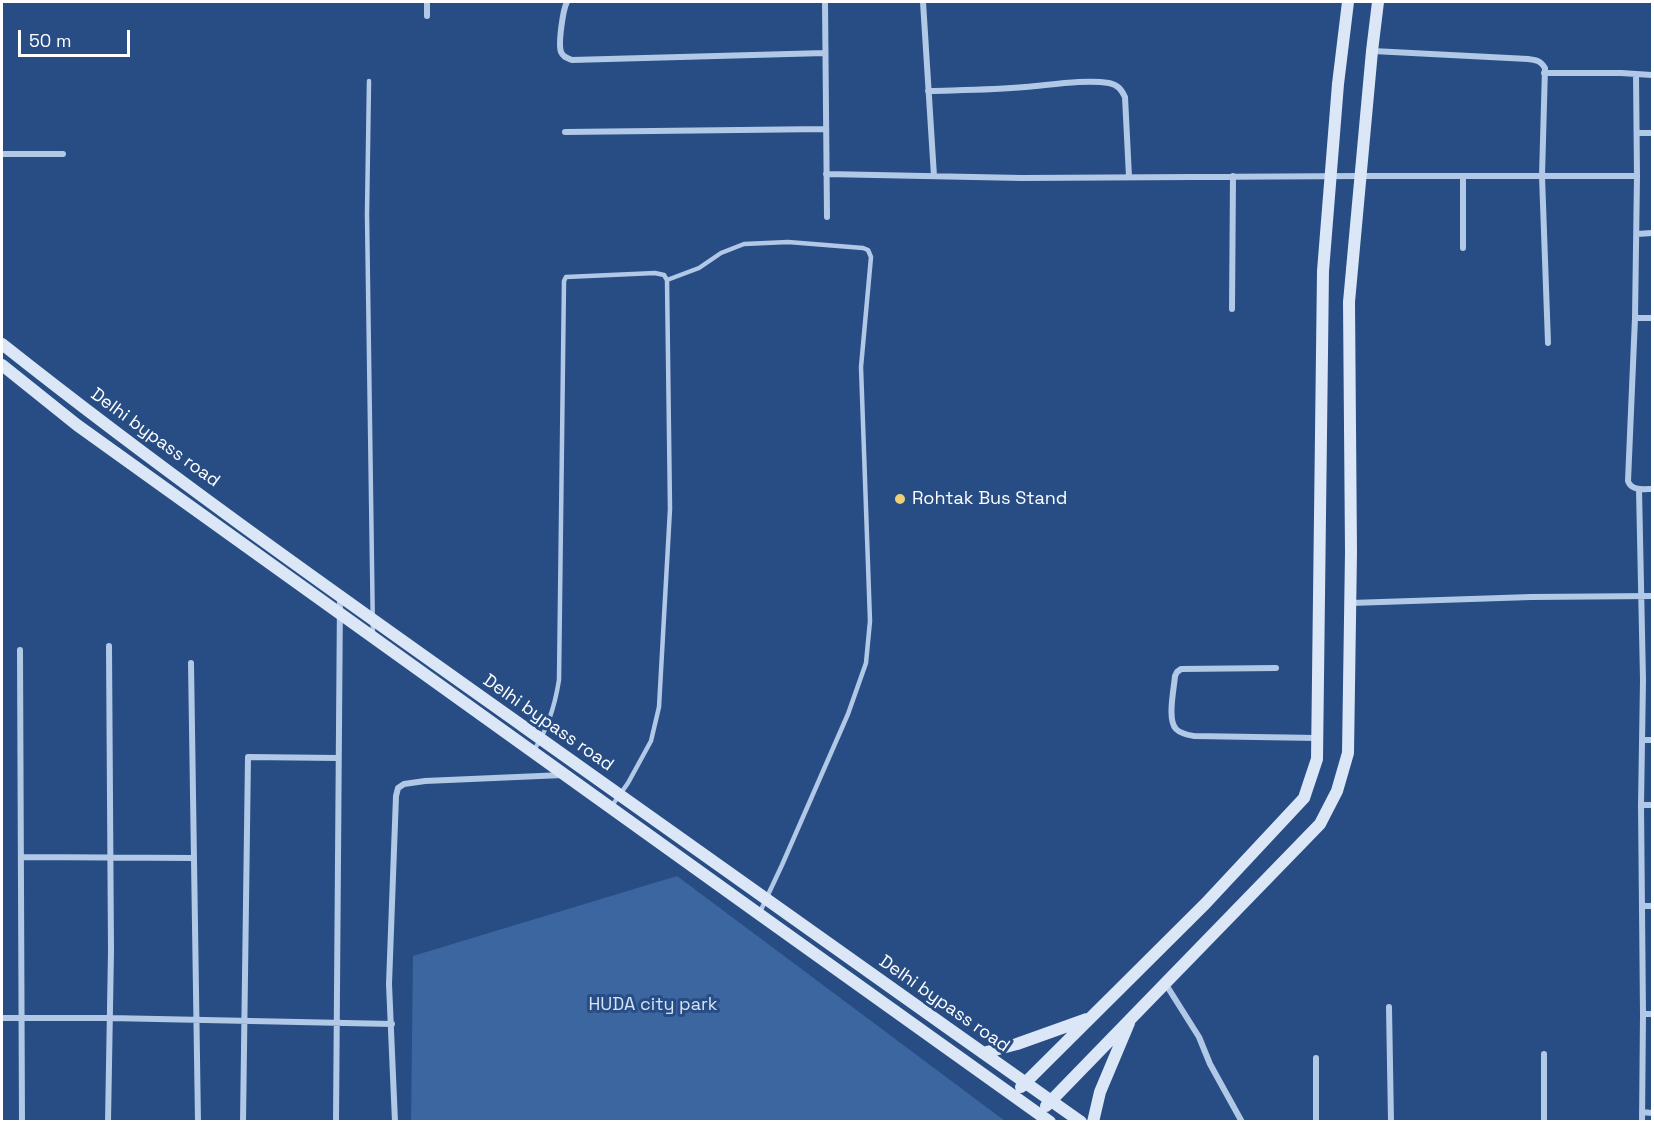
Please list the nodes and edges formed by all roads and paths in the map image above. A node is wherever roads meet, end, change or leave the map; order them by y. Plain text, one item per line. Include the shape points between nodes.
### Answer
1 (427, 2) edge
2 (567, 2) edge
3 (825, 2) edge
4 (922, 2) edge
5 (1348, 2) edge
6 (1378, 2) edge
7 (427, 16) dead end
8 (1372, 51) junction
9 (825, 53) junction
10 (1544, 73) junction
11 (1636, 75) junction
12 (1653, 75) edge
13 (369, 81) dead end
14 (928, 91) junction
15 (826, 129) junction
16 (565, 132) dead end
17 (1637, 133) junction
18 (1653, 133) edge
19 (2, 154) edge
20 (63, 154) dead end
21 (826, 174) junction
22 (934, 176) junction
23 (1233, 176) junction
24 (1361, 176) junction
25 (1463, 176) junction
26 (1542, 176) junction
27 (1637, 176) junction
28 (1129, 177) junction
29 (1330, 177) junction
30 (827, 217) dead end
31 (1653, 233) edge
32 (1637, 234) junction
33 (1463, 248) dead end
34 (667, 280) junction
35 (1233, 309) dead end
36 (1635, 318) junction
37 (1653, 318) edge
38 (1548, 343) dead end
39 (2, 344) edge
40 (2, 365) edge
41 (1639, 489) junction
42 (1653, 489) edge
43 (340, 596) junction
44 (1641, 596) junction
45 (1653, 596) edge
46 (1351, 603) junction
47 (340, 614) junction
48 (374, 621) junction
49 (373, 638) junction
50 (109, 646) dead end
51 (20, 650) dead end
52 (191, 663) dead end
53 (1276, 668) dead end
54 (1643, 680) junction
55 (1653, 680) edge
56 (1317, 738) junction
57 (541, 739) junction
58 (1642, 740) junction
59 (1653, 740) edge
60 (532, 752) junction
61 (338, 758) junction
62 (565, 775) junction
63 (620, 796) junction
64 (1641, 805) junction
65 (1653, 805) edge
66 (610, 808) junction
67 (22, 857) junction
68 (194, 858) junction
69 (110, 859) junction
70 (765, 898) junction
71 (1642, 906) junction
72 (1653, 906) edge
73 (759, 915) junction
74 (1165, 983) junction
75 (1389, 1007) dead end
76 (1643, 1014) junction
77 (1653, 1014) edge
78 (1132, 1017) junction
79 (2, 1018) edge
80 (22, 1018) junction
81 (110, 1018) junction
82 (1090, 1018) junction
83 (196, 1020) junction
84 (244, 1020) junction
85 (336, 1022) junction
86 (392, 1024) junction
87 (983, 1053) junction
88 (1544, 1054) dead end
89 (1316, 1058) dead end
90 (1025, 1083) junction
91 (1013, 1095) junction
92 (1051, 1101) junction
93 (1642, 1112) junction
94 (1040, 1113) junction
95 (1653, 1113) edge
96 (22, 1122) edge
97 (108, 1122) edge
98 (198, 1122) edge
99 (243, 1122) edge
100 (336, 1122) edge
101 (395, 1122) edge
102 (1050, 1122) edge
103 (1081, 1122) edge
104 (1093, 1122) edge
105 (1242, 1122) edge
106 (1316, 1122) edge
107 (1391, 1122) edge
108 (1544, 1122) edge
109 (1642, 1122) edge

1 - 7 street
2 - 9 street via 560,48 561,54 572,60
3 - 9 street
4 - 14 street
5 - 29 main road
6 - 8 main road
8 - 10 street via 1527,59 1539,61
8 - 24 main road
9 - 15 street
10 - 11 street
10 - 26 street
11 - 12 street
11 - 17 street
13 - 48 lane via 367,214
14 - 22 street
14 - 28 street via 1081,83 1117,85 1125,97
15 - 16 street
15 - 21 street
17 - 18 street
17 - 27 street
19 - 20 street
21 - 22 street
21 - 30 street
22 - 28 street
23 - 28 street
23 - 29 street
23 - 35 street
24 - 25 street
24 - 29 street
24 - 46 main road via 1349,302
25 - 26 street
25 - 33 street
26 - 27 street
26 - 38 street
27 - 32 street
29 - 56 main road via 1323,271
31 - 32 street
32 - 36 street
34 - 57 lane via 655,273 566,277 564,281 560,680
34 - 63 lane via 670,509 659,707 651,741
34 - 70 lane via 744,244 788,242 863,248 871,257 861,367 870,621 866,663 848,714
36 - 37 street
36 - 41 street via 1628,481
39 - 43 main road, Delhi bypass road
40 - 47 main road, Delhi bypass road via 77,426
41 - 42 street
41 - 44 street
43 - 47 street
43 - 48 main road, Delhi bypass road
44 - 45 street
44 - 46 street
44 - 54 street
46 - 74 main road via 1348,753 1337,791 1320,824
47 - 49 main road, Delhi bypass road
47 - 61 street
48 - 49 lane
48 - 57 main road, Delhi bypass road
49 - 60 main road, Delhi bypass road
50 - 69 street
51 - 67 street
52 - 68 street
53 - 56 street via 1181,669 1175,676 1173,725 1194,736
54 - 55 street
54 - 58 street
56 - 82 main road via 1317,759 1304,798
57 - 60 lane
57 - 63 main road, Delhi bypass road
58 - 59 street
58 - 64 street
60 - 62 main road, Delhi bypass road
61 - 84 street via 248,757
61 - 85 street
62 - 66 main road, Delhi bypass road
62 - 86 street via 425,781 398,788 389,984
63 - 66 lane
63 - 70 main road, Delhi bypass road
64 - 65 street
64 - 71 street
66 - 73 main road, Delhi bypass road
67 - 69 street
67 - 80 street
68 - 69 street
68 - 83 street
69 - 81 street
70 - 73 lane
70 - 87 main road, Delhi bypass road
71 - 72 street
71 - 76 street
73 - 91 main road, Delhi bypass road
74 - 78 main road
74 - 105 street via 1199,1037
75 - 107 street
76 - 77 street
76 - 93 street
78 - 92 main road
78 - 104 main road via 1100,1092
79 - 80 street
80 - 81 street
80 - 96 street
81 - 83 street
81 - 97 street
82 - 87 main road
82 - 90 main road
83 - 84 street
83 - 98 street
84 - 85 street
84 - 99 street
85 - 86 street
85 - 100 street
86 - 101 street
87 - 90 main road, Delhi bypass road
88 - 108 street
89 - 106 street
90 - 91 main road
90 - 92 main road, Delhi bypass road
91 - 94 main road, Delhi bypass road
92 - 94 main road
92 - 103 main road, Delhi bypass road
93 - 95 street
93 - 109 street
94 - 102 main road, Delhi bypass road

